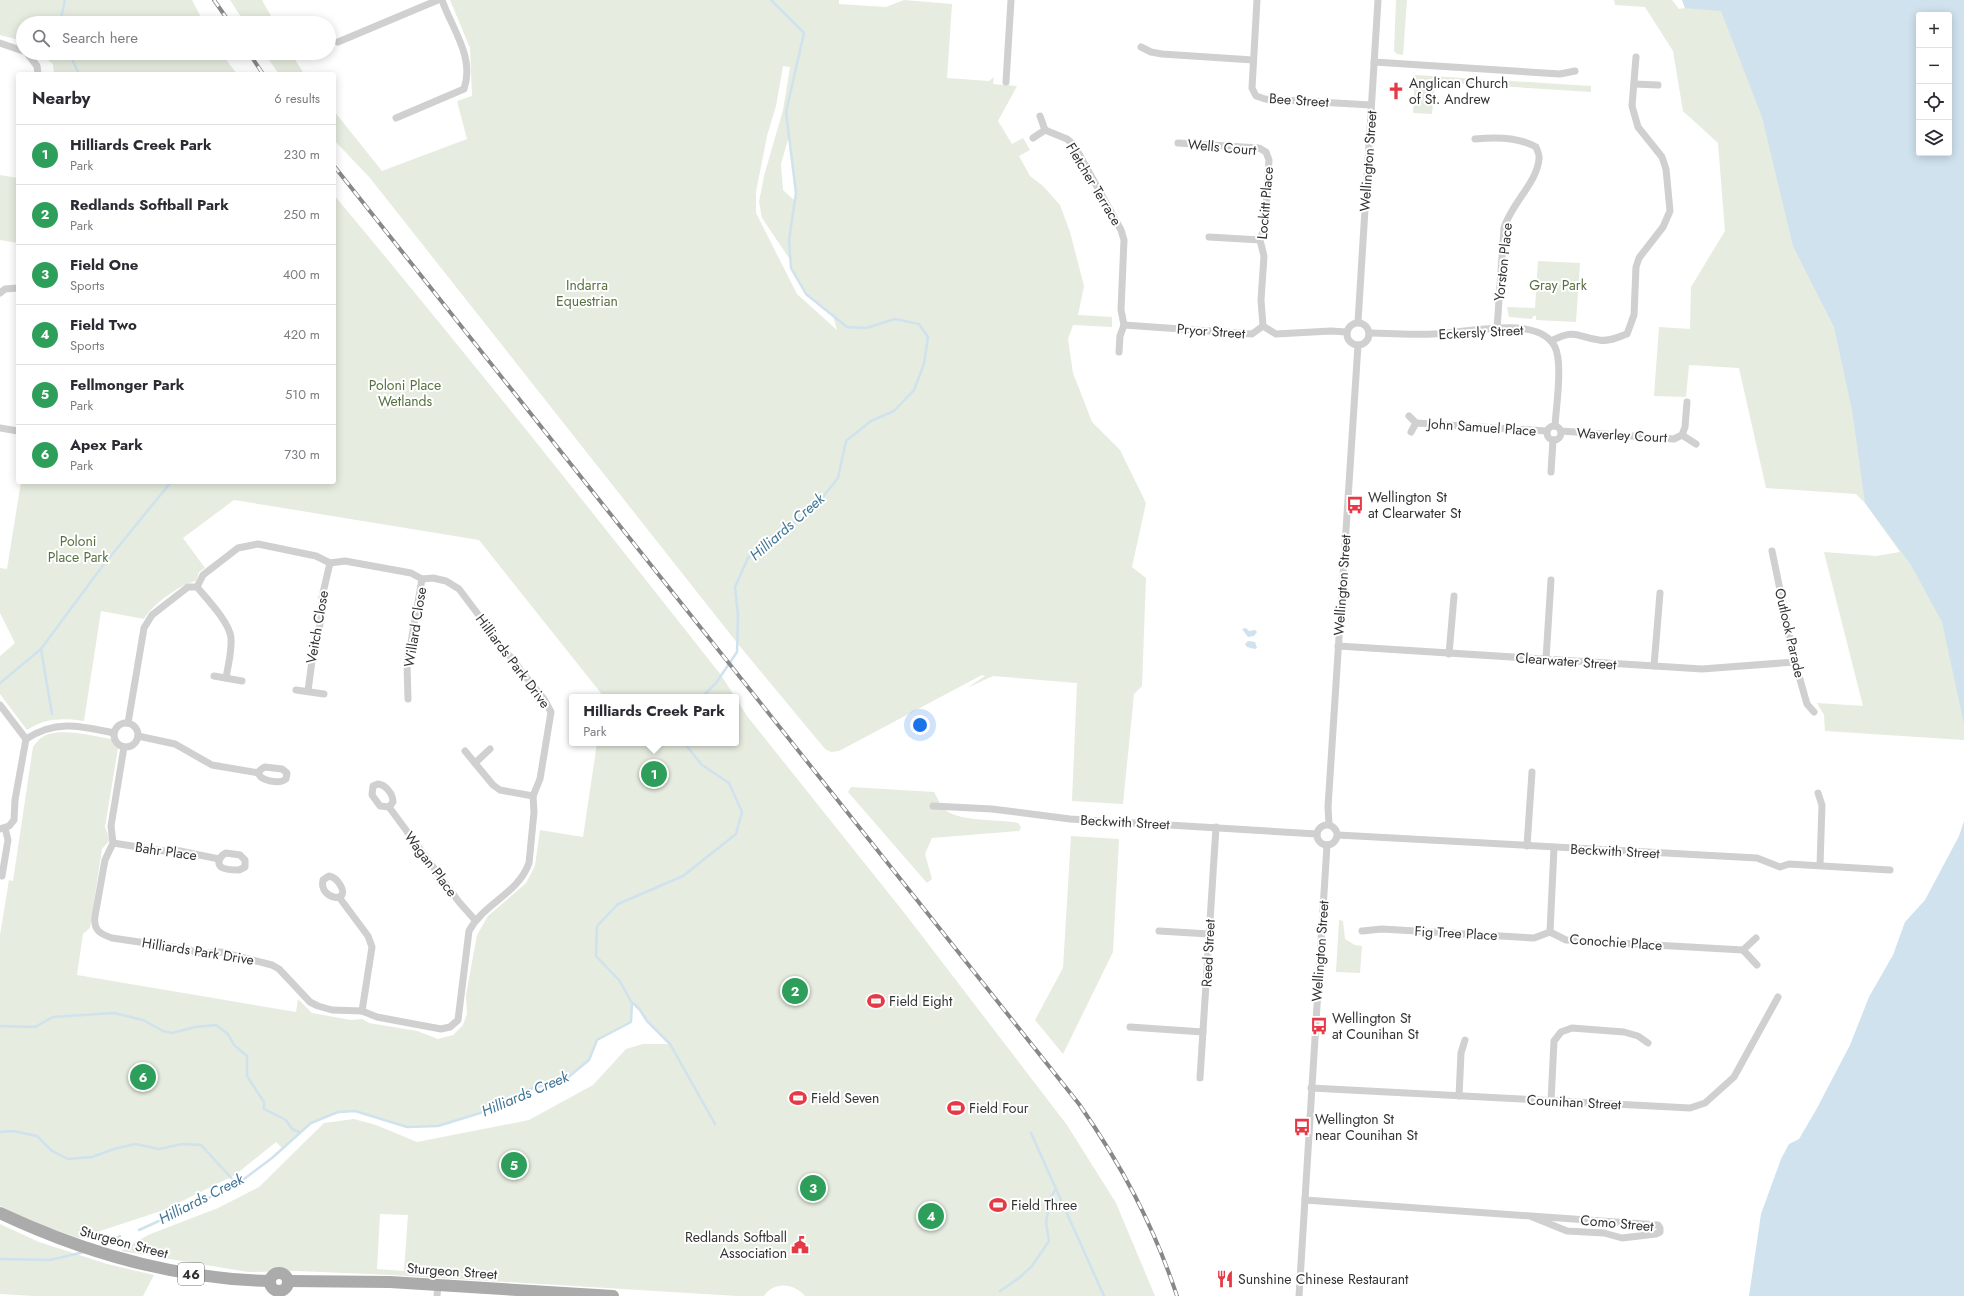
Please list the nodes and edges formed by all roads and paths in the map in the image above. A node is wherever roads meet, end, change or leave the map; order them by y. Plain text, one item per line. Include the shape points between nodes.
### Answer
1 (438, 0) edge
2 (442, 0) edge
3 (1011, 0) edge
4 (1257, 0) edge
5 (1378, 0) edge
6 (338, 42) dead end
7 (0, 43) edge
8 (1141, 47) dead end
9 (16, 49) edge
10 (1636, 57) dead end
11 (32, 60) edge
12 (1253, 60) junction
13 (1374, 62) junction
14 (1575, 71) dead end
15 (38, 72) edge
16 (1006, 82) dead end
17 (1634, 84) junction
18 (1658, 85) dead end
19 (1371, 105) junction
20 (1040, 116) dead end
21 (396, 118) dead end
22 (1045, 130) junction
23 (1033, 138) dead end
24 (1475, 139) dead end
25 (1178, 143) dead end
26 (1266, 152) joint
27 (1209, 237) dead end
28 (1260, 240) junction
29 (16, 288) edge
30 (0, 293) edge
31 (1358, 322) junction
32 (1124, 325) junction
33 (1263, 326) junction
34 (1497, 329) junction
35 (1346, 332) junction
36 (1369, 333) junction
37 (1551, 342) junction
38 (1358, 345) junction
39 (1119, 352) dead end
40 (1687, 402) dead end
41 (1409, 416) dead end
42 (1416, 423) junction
43 (0, 428) edge
44 (1558, 429) junction
45 (16, 431) edge
46 (1547, 431) junction
47 (1411, 432) dead end
48 (1682, 435) junction
49 (1553, 440) junction
50 (1696, 444) dead end
51 (1551, 472) dead end
52 (1772, 551) dead end
53 (330, 563) junction
54 (422, 579) junction
55 (1551, 580) dead end
56 (197, 587) junction
57 (1660, 593) dead end
58 (1454, 596) dead end
59 (1338, 646) junction
60 (1449, 654) junction
61 (1546, 659) junction
62 (1795, 662) junction
63 (1654, 666) junction
64 (214, 676) dead end
65 (226, 678) junction
66 (242, 681) dead end
67 (296, 690) dead end
68 (308, 691) junction
69 (324, 694) dead end
70 (408, 699) dead end
71 (0, 705) edge
72 (1814, 712) dead end
73 (128, 723) junction
74 (114, 733) junction
75 (138, 736) junction
76 (26, 739) junction
77 (124, 747) junction
78 (490, 749) dead end
79 (465, 751) dead end
80 (475, 763) junction
81 (1532, 772) dead end
82 (259, 773) dead end
83 (1818, 793) dead end
84 (533, 796) junction
85 (933, 806) dead end
86 (389, 807) dead end
87 (1329, 824) junction
88 (1216, 827) junction
89 (2, 829) edge
90 (1317, 834) junction
91 (1338, 835) junction
92 (113, 843) junction
93 (1327, 845) junction
94 (1527, 846) junction
95 (1554, 848) junction
96 (219, 859) dead end
97 (1820, 866) junction
98 (1890, 870) dead end
99 (2, 876) dead end
100 (340, 897) dead end
101 (475, 920) junction
102 (1160, 931) dead end
103 (1362, 931) dead end
104 (1550, 932) junction
105 (1209, 934) junction
106 (1756, 938) dead end
107 (1743, 950) junction
108 (1757, 965) dead end
109 (1778, 997) dead end
110 (362, 1010) junction
111 (1130, 1027) dead end
112 (1203, 1032) junction
113 (1465, 1040) dead end
114 (1648, 1043) dead end
115 (1200, 1078) dead end
116 (1311, 1088) junction
117 (1459, 1096) junction
118 (1551, 1101) junction
119 (1305, 1200) junction
120 (0, 1213) edge
121 (1530, 1216) junction
122 (437, 1290) edge
123 (613, 1296) edge
124 (1299, 1296) edge

1 - 6 street
2 - 21 street via 464,50 464,89
3 - 16 street
4 - 12 street, Bee Street
5 - 13 street, Wellington Street
7 - 9 street
8 - 12 street via 1162,54
10 - 17 street
11 - 15 street
12 - 19 street, Bee Street via 1252,88 1259,97
13 - 14 street via 1560,74
13 - 19 street, Wellington Street
17 - 18 street
17 - 37 street via 1632,106 1638,127 1662,157 1666,169 1670,211 1663,227 1639,258 1636,266 1634,315 1627,334 1612,340 1600,340 1577,334 1562,336
19 - 31 street, Wellington Street
20 - 22 street
22 - 23 street
22 - 32 street, Fletcher Terrace via 1067,139 1074,145 1121,230 1124,240 1121,310
24 - 34 street, Yorston Place via 1528,142 1536,147 1540,158 1531,181 1508,215 1504,228
25 - 26 street, Wells Court via 1259,148
26 - 28 street, Lockitt Place via 1269,160 1266,225
27 - 28 street
28 - 33 street, Lockitt Place via 1264,256 1261,300
29 - 30 street via 5,289
31 - 35 street via 1350,325
31 - 36 street via 1366,325
32 - 33 street, Pryor Street via 1252,334
32 - 39 street
33 - 35 street, Pryor Street via 1276,334
34 - 36 street, Eckersly Street via 1434,334
34 - 37 street, Eckersly Street via 1529,329 1539,332
35 - 38 street via 1349,341
36 - 38 street via 1366,341
37 - 44 street via 1558,361
38 - 59 street, Wellington Street
40 - 48 street, Waverley Court
41 - 42 street, John Samuel Place
42 - 46 street, John Samuel Place
42 - 47 street, John Samuel Place
43 - 45 street
44 - 46 street via 1550,427
44 - 48 street, Waverley Court via 1674,439
44 - 49 street via 1558,438
46 - 49 street
48 - 50 street, Waverley Court
49 - 51 street
52 - 62 street, Outlook Parade
53 - 54 street, Hilliards Park Drive via 345,561 411,573
53 - 56 street, Hilliards Park Drive via 316,556 258,544 246,545 238,548 203,576
53 - 68 street, Veitch Close via 322,597 321,620 312,658
54 - 70 street, Willard Close via 407,665
54 - 84 street, Hilliards Park Drive via 446,581 459,589 501,648 513,659 552,712 540,779
55 - 61 street
56 - 65 street via 226,624 231,636
56 - 73 street via 188,587 152,615 144,628
57 - 63 street
58 - 60 street
59 - 60 street, Clearwater Street
59 - 87 street, Wellington Street
60 - 61 street, Clearwater Street
61 - 63 street, Clearwater Street
62 - 63 street, Clearwater Street via 1709,668
62 - 72 street, Outlook Parade via 1807,704
64 - 65 street
65 - 66 street
67 - 68 street
68 - 69 street
71 - 76 street
73 - 74 street via 118,726
73 - 75 street via 136,729
74 - 76 street via 71,725 56,726 38,731
74 - 77 street via 117,744
75 - 77 street via 135,743
75 - 82 street via 175,744 212,765
76 - 89 street via 14,820
77 - 92 street, Hilliards Park Drive via 111,826
78 - 80 street
79 - 80 street
80 - 84 street via 500,790
81 - 94 street
83 - 97 street via 1822,805
84 - 101 street, Hilliards Park Drive via 533,827 527,870 512,890
85 - 88 street, Beckwith Street via 992,809 1070,819
86 - 101 street, Wagan Place
87 - 90 street via 1321,827
87 - 91 street via 1336,828
88 - 90 street, Beckwith Street
88 - 105 street, Reed Street
89 - 99 street via 8,840
90 - 93 street via 1320,842
91 - 93 street via 1334,842
91 - 94 street, Beckwith Street
92 - 96 street, Bahr Place via 181,851
92 - 110 street, Hilliards Park Drive via 105,860 94,924 102,935 188,949 198,953 221,952 263,962 279,969 310,1002 332,1010
93 - 116 street, Wellington Street
94 - 95 street, Beckwith Street
95 - 97 street, Beckwith Street via 1757,858 1780,867 1789,864
95 - 104 street, Conochie Place
97 - 98 street, Beckwith Street
100 - 110 street via 368,936 372,947
101 - 110 street, Hilliards Park Drive via 469,931 458,1020 450,1027 441,1029 377,1016
102 - 105 street
103 - 104 street, Fig Tree Place via 1382,929 1534,938
104 - 107 street, Conochie Place via 1566,940
105 - 112 street, Reed Street
106 - 107 street
107 - 108 street
109 - 118 street, Counihan Street via 1734,1077 1705,1103 1690,1108
111 - 112 street
112 - 115 street, Reed Street
113 - 117 street via 1461,1053
114 - 118 street via 1638,1036 1624,1032 1572,1028 1561,1032 1554,1041
116 - 117 street, Counihan Street
116 - 119 street, Wellington Street
117 - 118 street, Counihan Street
119 - 121 street, Como Street
119 - 124 street, Wellington Street
120 - 122 main road, Sturgeon Street / 46 via 61,1240 114,1257 203,1276 270,1281 272,1287 280,1291 287,1286 288,1281 374,1281
121 - 121 street, Como Street via 1658,1225 1660,1232 1622,1238 1604,1233 1567,1231
122 - 123 main road, Sturgeon Street / 46

